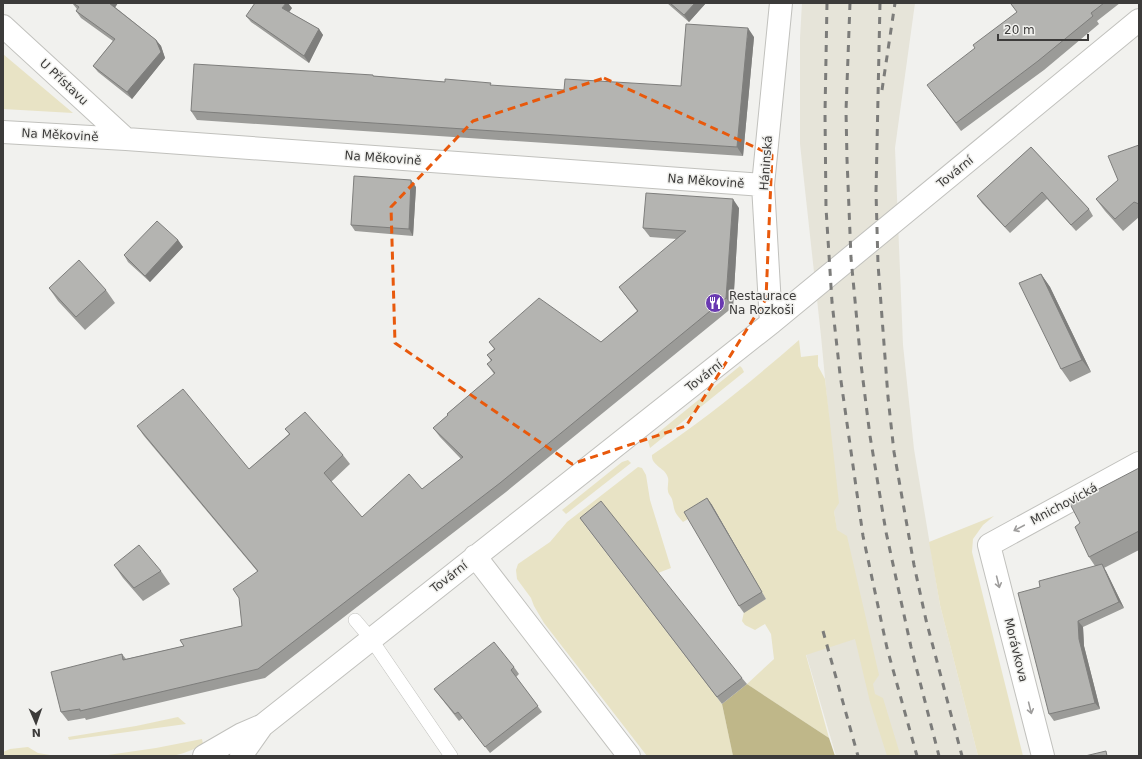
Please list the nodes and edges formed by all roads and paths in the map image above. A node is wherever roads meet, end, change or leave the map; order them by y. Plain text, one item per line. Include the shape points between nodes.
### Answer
1 (781, 3) edge
2 (3, 26) edge
3 (1137, 26) edge
4 (3, 132) edge
5 (126, 139) junction
6 (763, 185) junction
7 (771, 323) junction
8 (1139, 463) edge
9 (989, 545) joint
10 (476, 556) junction
11 (355, 620) dead end
12 (371, 638) junction
13 (263, 725) junction
14 (204, 756) edge
15 (241, 756) edge
16 (451, 756) edge
17 (629, 756) edge
18 (1043, 756) edge

1 - 6 street, Háninská
2 - 5 street, U Přístavu
3 - 7 street, Tovární
4 - 5 street, Na Měkovině
5 - 6 street, Na Měkovině
6 - 7 street, Háninská
7 - 10 street, Tovární
8 -> 9 street, Mnichovická
9 -> 18 street, Morávkova
10 - 12 street, Tovární
10 - 17 street
11 - 12 lane
12 - 13 street, Tovární
12 - 16 lane
13 - 14 street, Tovární
13 - 15 street, Tovární

